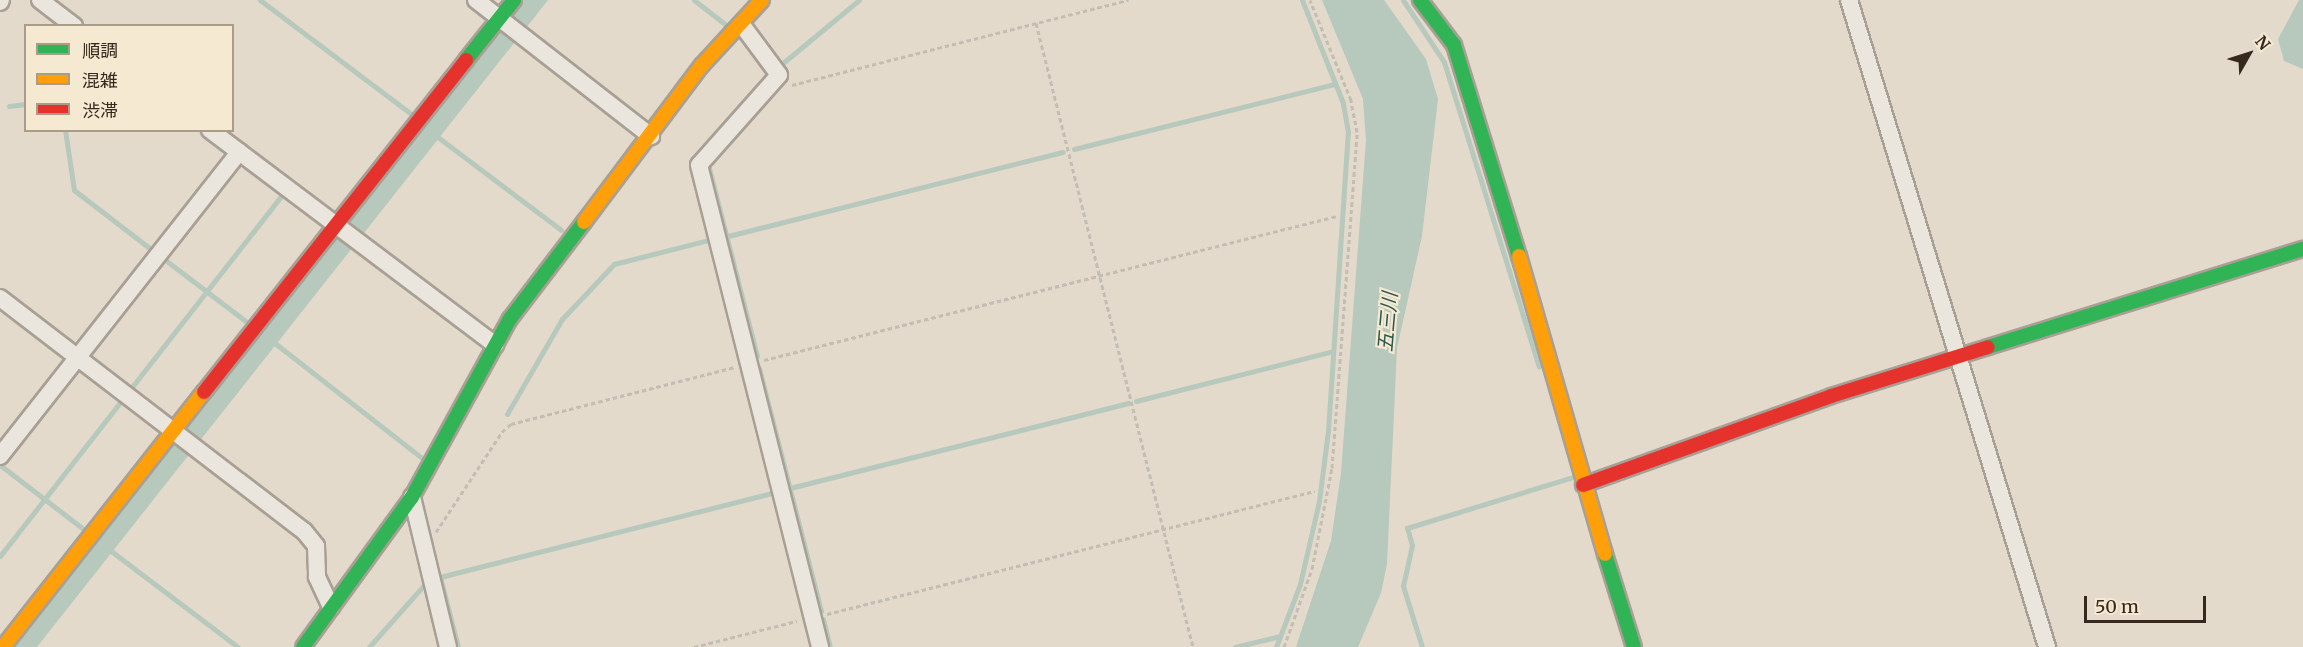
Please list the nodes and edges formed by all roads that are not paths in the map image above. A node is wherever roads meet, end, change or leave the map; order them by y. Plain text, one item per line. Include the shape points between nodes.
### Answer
1 (40, 0) edge
2 (476, 0) edge
3 (514, 0) edge
4 (762, 0) edge
5 (1420, 0) edge
6 (1848, 0) edge
7 (500, 18) junction
8 (71, 24) edge
9 (742, 25) junction
10 (213, 132) edge
11 (651, 136) junction
12 (238, 152) junction
13 (337, 225) junction
14 (2303, 249) edge
15 (0, 298) edge
16 (495, 345) junction
17 (1958, 356) junction
18 (75, 358) junction
19 (171, 432) junction
20 (0, 456) edge
21 (1583, 485) junction
22 (412, 496) junction
23 (331, 607) junction
24 (7, 642) edge
25 (303, 647) edge
26 (448, 647) edge
27 (820, 647) edge
28 (1634, 647) edge
29 (2048, 647) edge

1 - 8 street
2 - 7 street
3 - 7 street
4 - 9 street
5 - 21 street via 1454,45 1513,232
6 - 17 street
7 - 11 street
7 - 13 street
9 - 11 street via 702,65
9 - 27 street via 779,75 699,165
10 - 12 street
11 - 16 street via 547,268
12 - 13 street
12 - 18 street
13 - 16 street
13 - 19 street
14 - 17 street
15 - 18 street
16 - 22 street
17 - 21 street via 1831,396
17 - 29 street
18 - 19 street
18 - 20 street
19 - 23 street via 312,539 319,556 317,577
19 - 24 street
21 - 28 street
22 - 23 street
22 - 26 street
23 - 25 street

